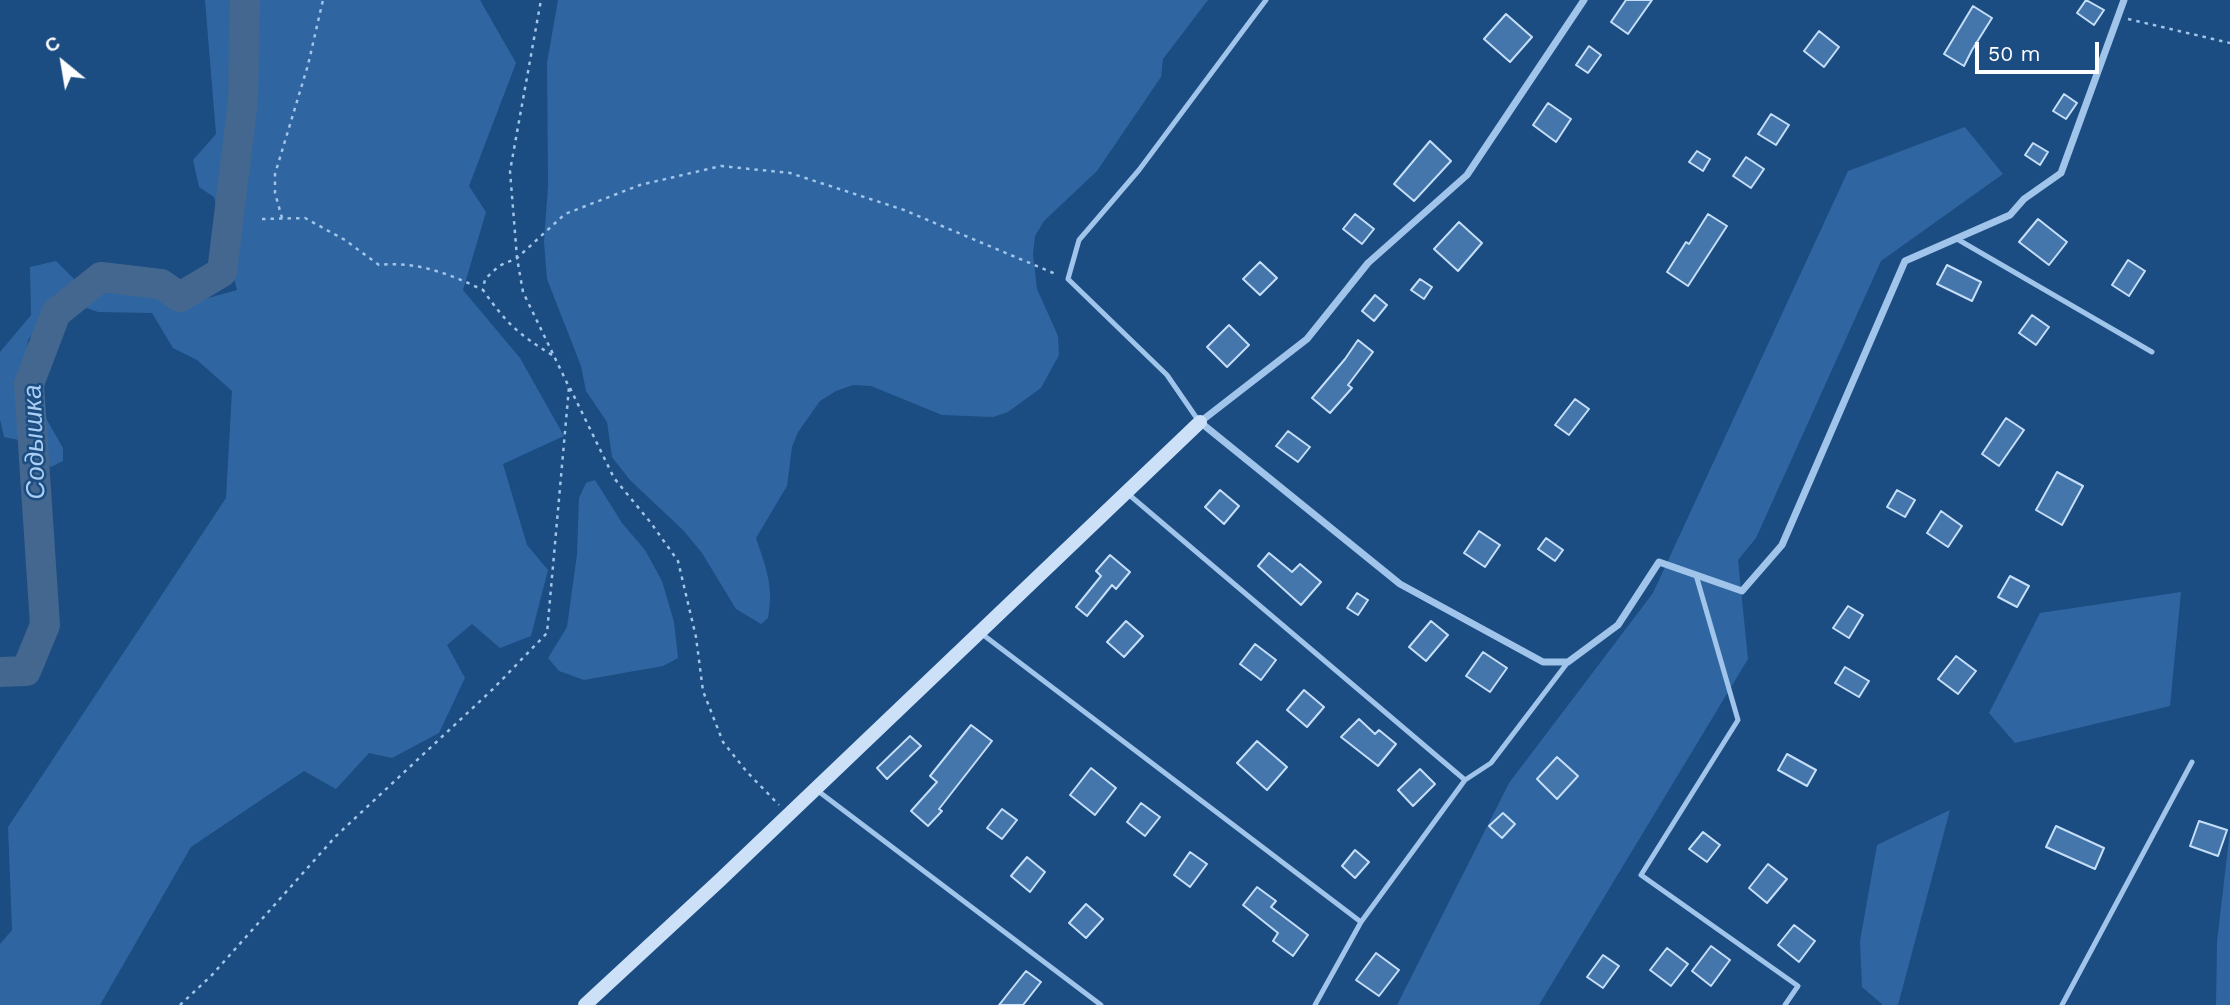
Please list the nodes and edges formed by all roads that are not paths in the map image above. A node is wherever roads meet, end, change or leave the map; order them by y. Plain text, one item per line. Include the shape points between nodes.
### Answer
1 (1266, 0) edge
2 (1584, 0) edge
3 (2124, 0) edge
4 (1958, 239) junction
5 (2152, 352) dead end
6 (1200, 422) junction
7 (1127, 492) junction
8 (1696, 575) junction
9 (980, 632) junction
10 (1568, 662) junction
11 (2192, 762) dead end
12 (1465, 779) junction
13 (816, 789) junction
14 (1361, 922) junction
15 (585, 1005) edge
16 (1101, 1005) edge
17 (1315, 1005) edge
18 (1785, 1005) edge
19 (2063, 1005) edge

1 - 6 lane via 1139,170 1079,240 1068,279 1167,375
2 - 6 street via 1467,175 1368,263 1307,339
3 - 4 street via 2062,173 2024,199 2010,215
4 - 5 lane
4 - 8 street via 1906,261 1782,545 1742,591
6 - 7 street
6 - 10 street via 1400,583 1543,662
7 - 9 street
7 - 12 lane
8 - 10 street via 1659,562 1618,625
8 - 18 lane via 1738,720 1641,875 1798,986
9 - 13 street
9 - 14 lane
10 - 12 lane via 1492,763
11 - 19 lane
12 - 14 lane
13 - 15 street
13 - 16 lane
14 - 17 lane

